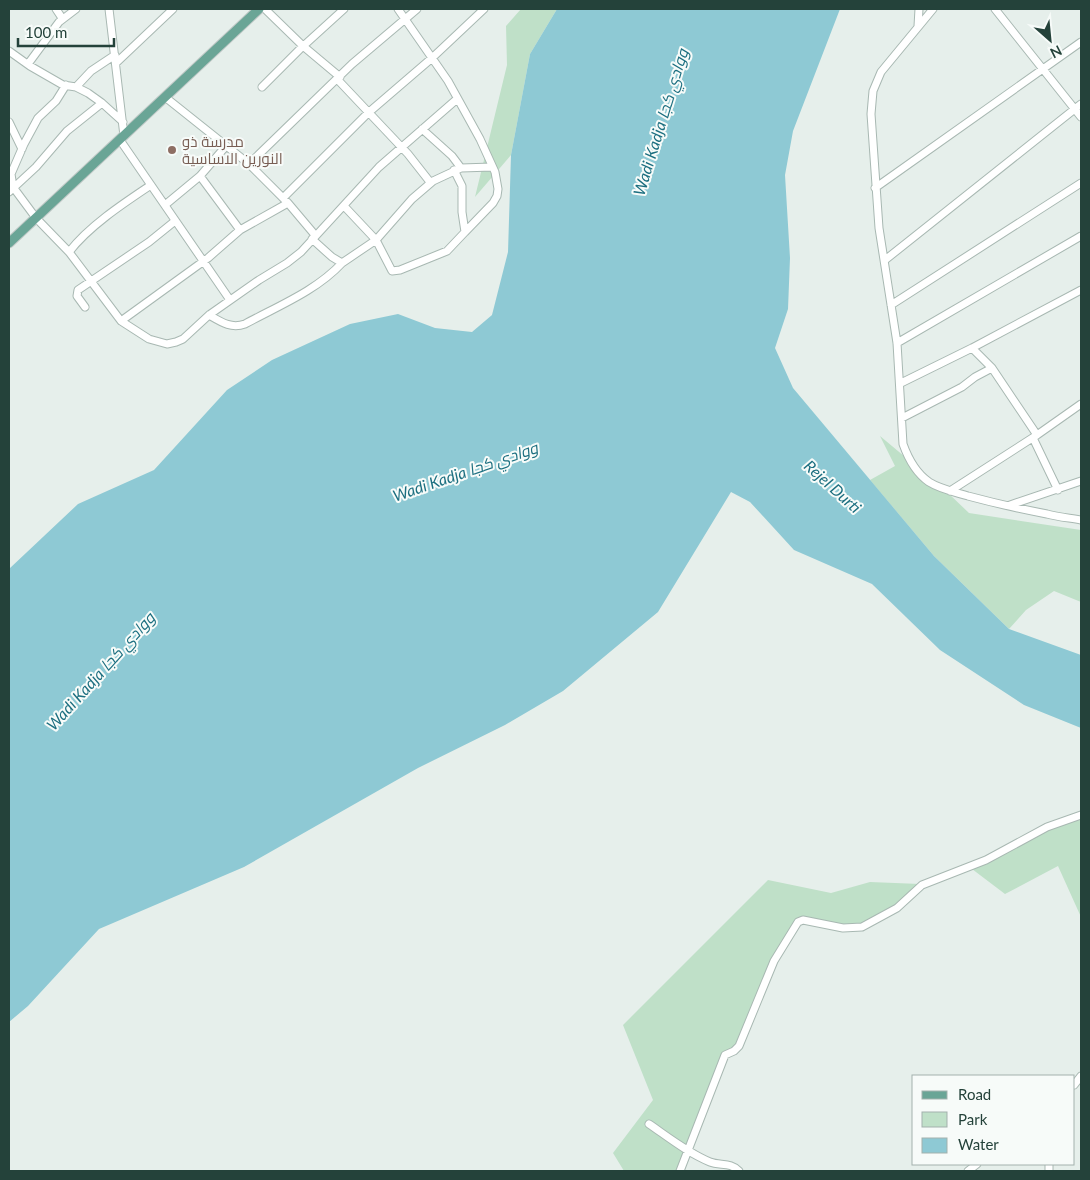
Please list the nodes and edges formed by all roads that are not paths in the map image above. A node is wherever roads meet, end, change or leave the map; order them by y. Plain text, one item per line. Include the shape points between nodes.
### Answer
1 (56, 9) edge
2 (76, 9) edge
3 (109, 9) edge
4 (173, 9) edge
5 (259, 9) edge
6 (264, 9) edge
7 (344, 9) edge
8 (398, 9) edge
9 (417, 9) edge
10 (484, 9) edge
11 (919, 9) edge
12 (933, 9) edge
13 (995, 9) edge
14 (62, 18) junction
15 (404, 19) junction
16 (918, 26) junction
17 (1081, 42) edge
18 (303, 46) junction
19 (9, 51) edge
20 (115, 55) junction
21 (432, 58) junction
22 (116, 63) junction
23 (28, 64) junction
24 (1043, 69) junction
25 (339, 78) junction
26 (66, 85) junction
27 (76, 86) junction
28 (262, 87) dead end
29 (165, 97) junction
30 (457, 99) junction
31 (102, 103) junction
32 (1081, 104) edge
33 (1075, 109) junction
34 (368, 113) junction
35 (1081, 117) edge
36 (9, 122) edge
37 (123, 122) junction
38 (422, 129) junction
39 (122, 138) junction
40 (226, 146) junction
41 (401, 147) junction
42 (22, 149) junction
43 (249, 164) junction
44 (492, 167) junction
45 (458, 169) junction
46 (200, 176) junction
47 (430, 182) junction
48 (1081, 183) edge
49 (151, 185) junction
50 (876, 188) junction
51 (11, 189) edge
52 (286, 201) junction
53 (165, 205) junction
54 (344, 206) junction
55 (36, 218) junction
56 (175, 221) junction
57 (240, 230) junction
58 (465, 232) junction
59 (1081, 236) edge
60 (314, 237) junction
61 (376, 240) junction
62 (9, 243) edge
63 (69, 252) junction
64 (886, 260) junction
65 (203, 261) junction
66 (342, 263) junction
67 (92, 281) junction
68 (1081, 290) edge
69 (230, 300) junction
70 (891, 305) junction
71 (85, 307) dead end
72 (209, 315) junction
73 (121, 321) junction
74 (897, 344) junction
75 (972, 348) junction
76 (992, 368) junction
77 (901, 383) junction
78 (1081, 404) edge
79 (902, 418) junction
80 (1035, 437) junction
81 (1081, 481) edge
82 (1058, 490) junction
83 (950, 491) junction
84 (1010, 506) junction
85 (1081, 520) edge
86 (1081, 815) edge
87 (649, 1124) dead end
88 (689, 1151) junction
89 (680, 1171) edge
90 (739, 1171) edge

1 - 14 street
2 - 14 street
3 - 20 street
4 - 22 street
5 - 29 main road
6 - 18 street
7 - 18 street
8 - 15 street
9 - 15 street
10 - 21 street
11 - 16 street
12 - 16 street
13 - 24 street
14 - 23 street
15 - 21 street
15 - 25 street
16 - 50 street via 881,72 873,91 871,114
17 - 24 street
18 - 25 street
18 - 28 street
19 - 23 street
20 - 22 street
20 - 27 street
21 - 30 street
21 - 34 street
22 - 37 street
23 - 26 street
24 - 33 street
24 - 50 street
25 - 34 street
25 - 43 street
26 - 27 street
26 - 42 street via 56,101 38,118
27 - 31 street
29 - 39 main road
29 - 40 street
30 - 38 street
30 - 44 street
31 - 37 street
31 - 51 street via 67,131 36,167
32 - 33 street
33 - 35 street
33 - 64 street
34 - 41 street
34 - 52 street
36 - 42 street
37 - 39 street
38 - 41 street
38 - 45 street via 452,156
39 - 49 street
39 - 55 main road
40 - 43 street
40 - 46 street
41 - 47 street
41 - 54 street
42 - 51 street via 11,174
43 - 52 street
44 - 45 street
44 - 58 street via 497,180 497,196
45 - 47 street
45 - 58 street
46 - 53 street
46 - 57 street
47 - 61 street
48 - 70 street
49 - 53 street
49 - 63 street via 86,234
50 - 64 street via 879,228
51 - 55 street
52 - 57 street
52 - 60 street
53 - 56 street
54 - 60 street
54 - 61 street
55 - 62 main road
55 - 63 street
56 - 65 street
56 - 67 street
57 - 65 street
58 - 61 street via 447,251 396,271 392,271
59 - 74 street
60 - 66 street
60 - 69 street via 287,263
61 - 66 street
63 - 67 street
64 - 70 street
65 - 69 street
65 - 73 street
66 - 72 street via 301,294 240,326 227,325
67 - 71 street via 77,292
67 - 73 street
68 - 75 street
69 - 72 street
70 - 74 street
72 - 73 street via 183,339 167,344 141,335
74 - 77 street
75 - 76 street
75 - 77 street
76 - 79 street
76 - 80 street
77 - 79 street
78 - 80 street
79 - 83 street via 903,444 914,467 929,482
80 - 82 street
80 - 83 street
81 - 82 street
82 - 84 street
83 - 84 street
84 - 85 street
86 - 88 street via 1047,827 986,860 922,885 898,908 862,927 798,922 774,961 739,1046 725,1055
87 - 88 street
88 - 89 street
88 - 90 street via 708,1161 734,1166

